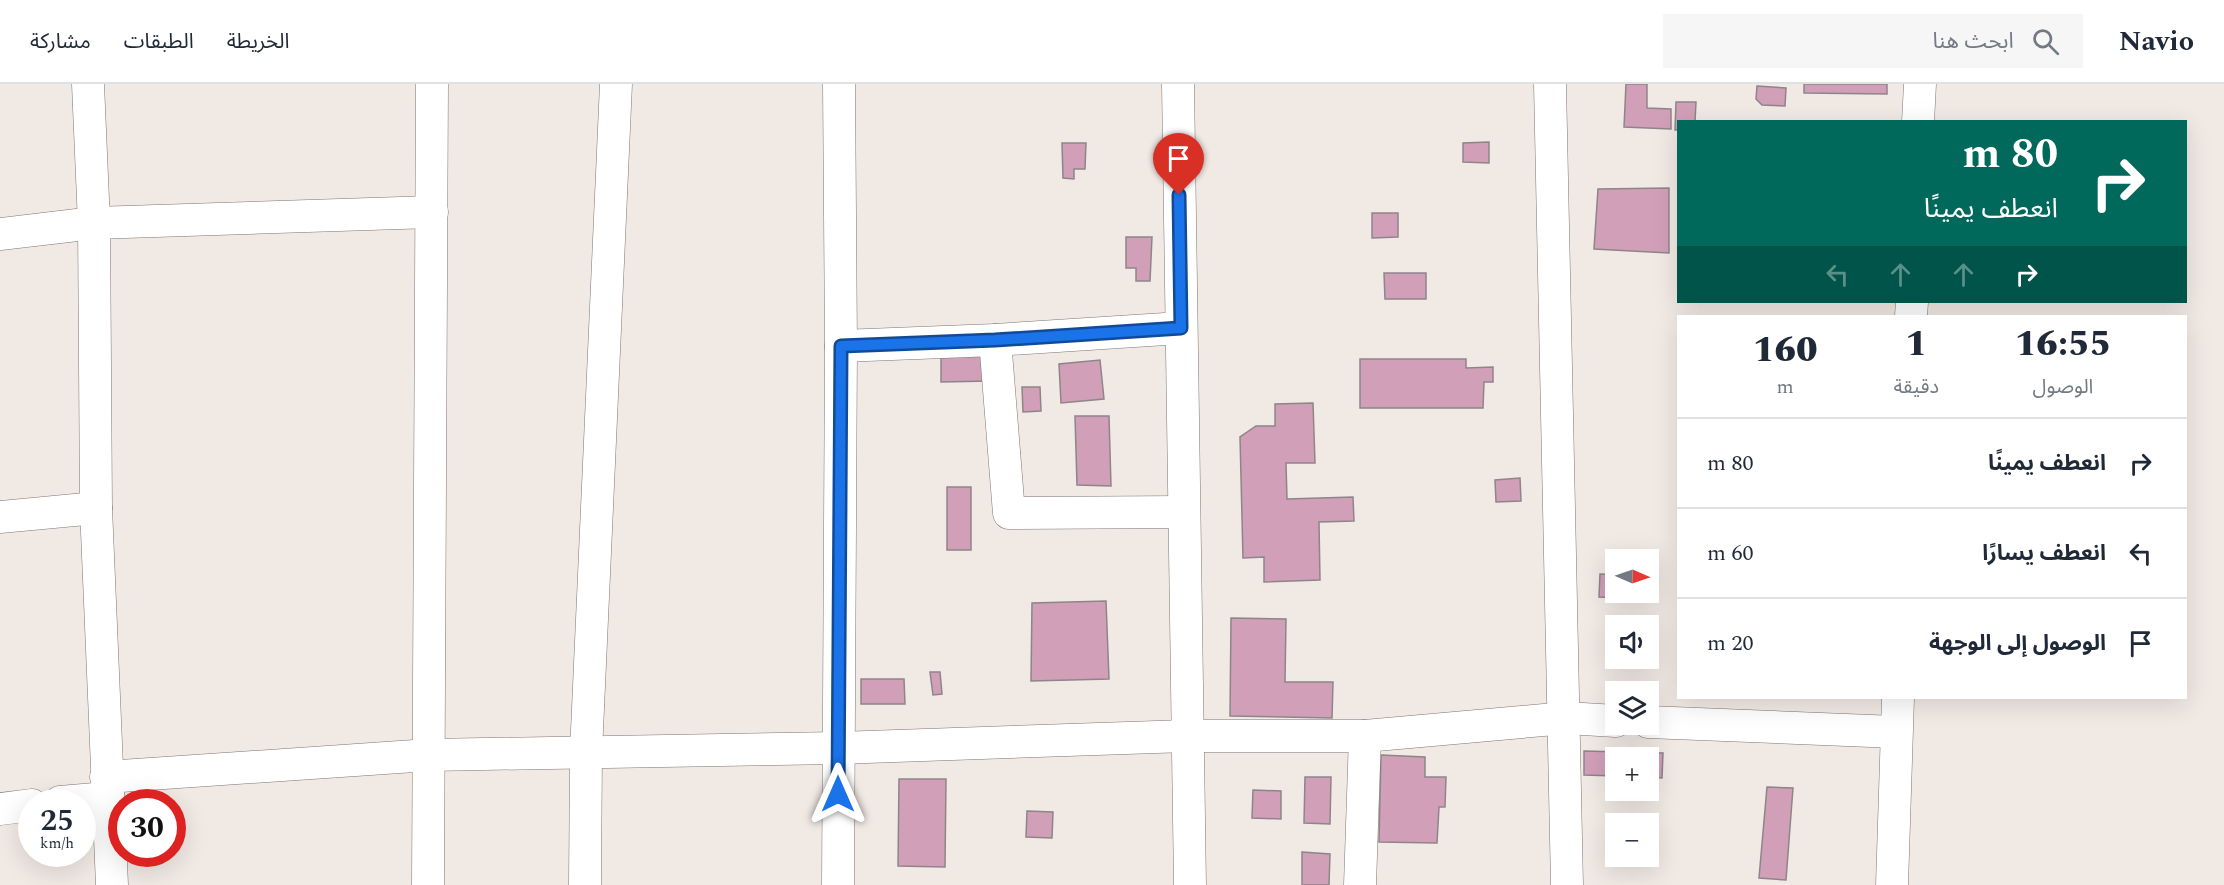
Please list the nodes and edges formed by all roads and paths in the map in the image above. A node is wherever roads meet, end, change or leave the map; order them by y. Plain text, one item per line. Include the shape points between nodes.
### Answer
1 (88, 84) edge
2 (432, 84) edge
3 (616, 84) edge
4 (839, 84) edge
5 (1178, 84) edge
6 (1550, 84) edge
7 (1920, 84) edge
8 (1918, 120) edge
9 (432, 212) junction
10 (94, 223) junction
11 (0, 234) edge
12 (1181, 328) junction
13 (995, 340) junction
14 (841, 346) junction
15 (96, 508) junction
16 (1183, 512) junction
17 (0, 517) edge
18 (1898, 699) edge
19 (1566, 718) junction
20 (1605, 720) edge
21 (1659, 722) edge
22 (1896, 732) junction
23 (1186, 736) junction
24 (1365, 736) junction
25 (838, 748) junction
26 (586, 753) junction
27 (429, 755) junction
28 (107, 788) junction
29 (96, 791) edge
30 (18, 806) edge
31 (0, 808) edge
32 (112, 885) edge
33 (428, 885) edge
34 (585, 885) edge
35 (838, 885) edge
36 (1190, 885) edge
37 (1360, 885) edge
38 (1567, 885) edge
39 (1892, 885) edge

1 - 10 street
2 - 9 street
3 - 26 street
4 - 14 street
5 - 12 street
6 - 19 street
7 - 8 street
9 - 10 street
9 - 27 street
10 - 11 street
10 - 15 street
12 - 13 street
12 - 16 street
13 - 14 street
13 - 16 street via 1009,513
14 - 25 street
15 - 17 street
15 - 28 street
16 - 23 street
18 - 22 street
19 - 20 street
19 - 24 street
19 - 38 street
21 - 22 street
22 - 39 street
23 - 24 street
23 - 25 street
23 - 36 street
24 - 37 street
25 - 26 street
25 - 35 street
26 - 27 street
26 - 34 street
27 - 28 street
27 - 33 street
28 - 29 street
28 - 32 street
30 - 31 street

